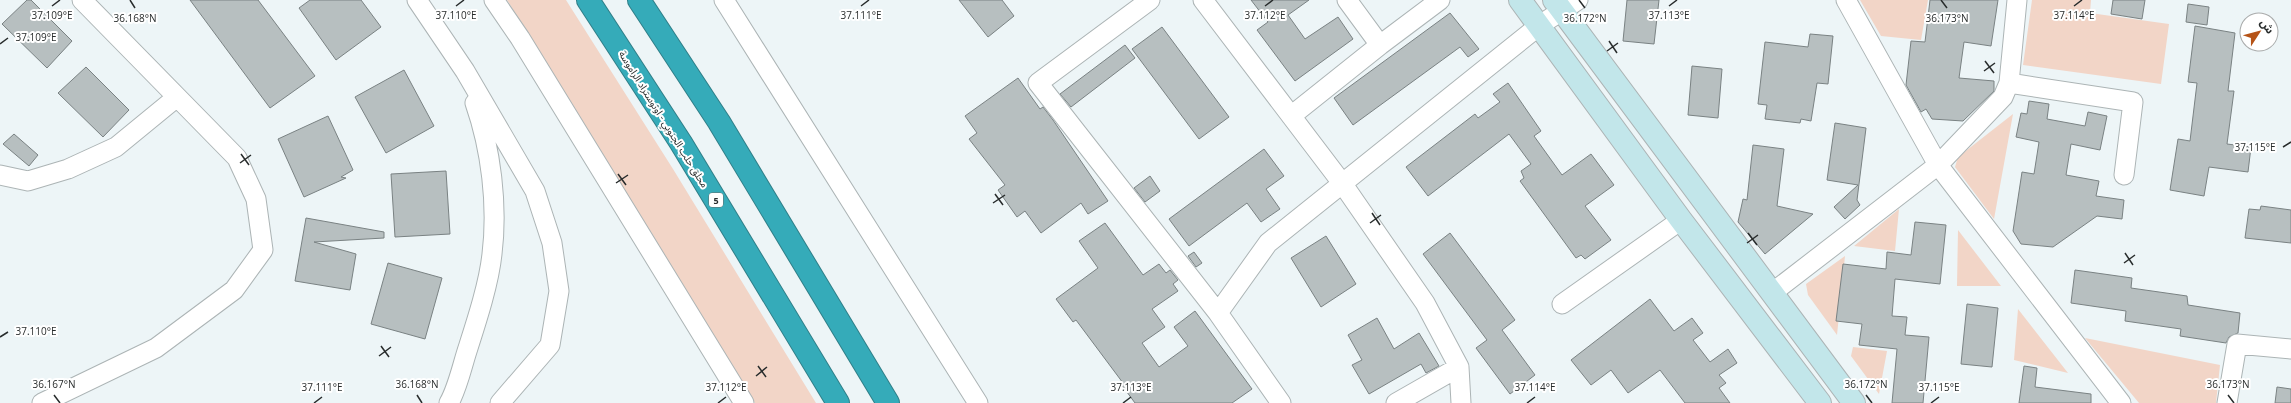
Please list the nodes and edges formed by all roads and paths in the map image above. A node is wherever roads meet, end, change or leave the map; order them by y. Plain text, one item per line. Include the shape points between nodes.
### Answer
1 (82, 0) edge
2 (417, 0) edge
3 (494, 0) edge
4 (588, 0) edge
5 (639, 0) edge
6 (724, 0) edge
7 (1150, 0) edge
8 (1203, 0) edge
9 (1347, 0) edge
10 (1440, 0) edge
11 (1520, 0) edge
12 (1846, 0) edge
13 (2017, 0) edge
14 (1565, 4) edge
15 (1540, 25) junction
16 (1380, 45) junction
17 (465, 71) junction
18 (2009, 83) junction
19 (177, 97) junction
20 (1291, 116) junction
21 (1938, 165) junction
22 (2124, 174) dead end
23 (0, 175) edge
24 (1342, 183) junction
25 (1681, 220) junction
26 (1772, 293) junction
27 (1562, 304) dead end
28 (1218, 313) junction
29 (2291, 349) edge
30 (1459, 367) junction
31 (42, 403) edge
32 (449, 403) edge
33 (500, 403) edge
34 (744, 403) edge
35 (838, 403) edge
36 (888, 403) edge
37 (978, 403) edge
38 (1281, 403) edge
39 (1396, 403) edge
40 (1461, 403) edge
41 (1820, 403) edge
42 (1854, 403) edge
43 (2121, 403) edge
44 (2227, 403) edge

1 - 19 street
2 - 17 street
3 - 34 street via 520,38
4 - 35 highway, محلق حلب الجنوبي - اوتوستراد الراموسة / 5 via 681,143
5 - 36 highway via 719,122
6 - 37 street
7 - 28 street via 1038,84
8 - 20 street
9 - 16 street
10 - 16 street
11 - 15 main road
12 - 21 street
13 - 18 street
14 - 15 street
14 - 26 main road
15 - 24 street
15 - 25 main road
16 - 20 street
17 - 32 street via 481,118 491,177 494,203 492,254 474,328
17 - 33 street via 535,191 552,243 559,291 550,345
18 - 21 street via 2003,97
18 - 22 street via 2133,102
19 - 23 street via 116,147 68,169 28,181
19 - 31 street via 237,158 256,199 263,250 234,290 156,348
20 - 24 street
21 - 26 street
21 - 43 street
24 - 28 street via 1268,243
24 - 30 street via 1425,303
25 - 27 street
25 - 41 main road
26 - 42 main road
28 - 38 street
29 - 44 street via 2237,344
30 - 39 street
30 - 40 street

